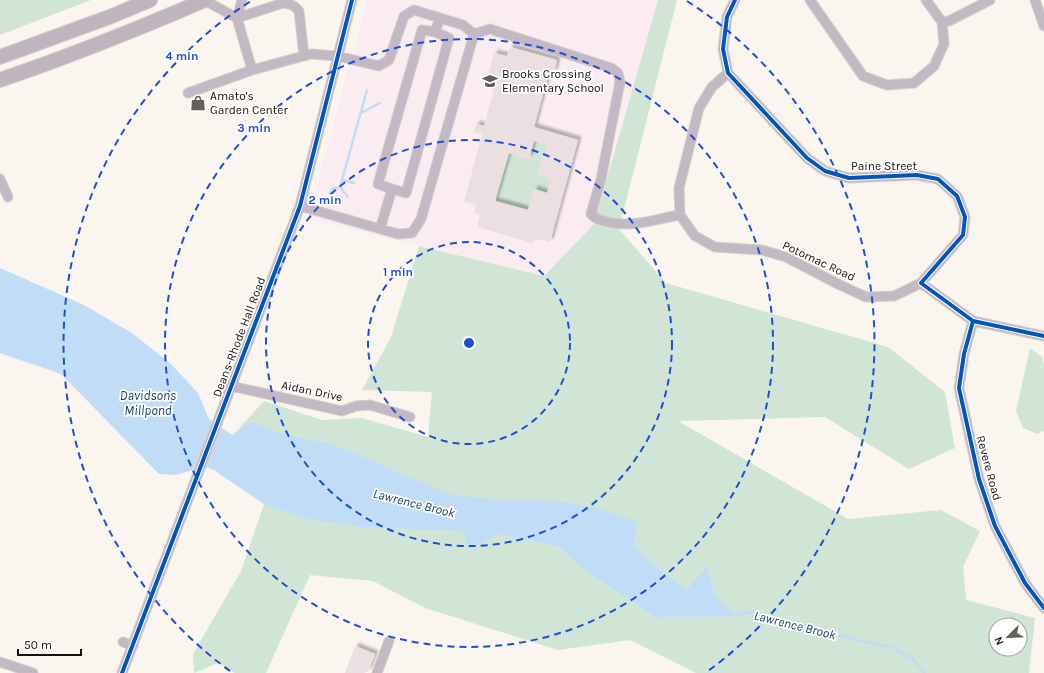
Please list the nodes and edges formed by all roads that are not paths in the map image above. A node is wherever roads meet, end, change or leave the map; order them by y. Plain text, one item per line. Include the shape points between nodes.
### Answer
1 (150, 0) edge
2 (205, 0) edge
3 (242, 0) edge
4 (352, 0) edge
5 (735, 0) edge
6 (810, 0) edge
7 (926, 0) edge
8 (990, 0) edge
9 (1035, 0) edge
10 (236, 18) junction
11 (440, 18) junction
12 (942, 22) junction
13 (1044, 26) edge
14 (435, 32) junction
15 (474, 34) junction
16 (304, 56) junction
17 (338, 56) junction
18 (0, 57) edge
19 (252, 70) junction
20 (728, 73) junction
21 (0, 80) edge
22 (188, 93) dead end
23 (0, 179) edge
24 (392, 189) junction
25 (8, 197) dead end
26 (300, 206) junction
27 (680, 215) junction
28 (380, 229) junction
29 (921, 283) junction
30 (973, 321) junction
31 (1044, 336) edge
32 (231, 386) junction
33 (410, 417) dead end
34 (1044, 608) edge
35 (389, 641) dead end
36 (123, 642) dead end
37 (132, 646) junction
38 (0, 662) edge
39 (30, 673) edge
40 (122, 673) edge
41 (377, 673) edge

1 - 18 highway
2 - 10 street
2 - 21 highway via 120,36
3 - 10 street
4 - 17 street, Deans-Rhode Hall Road
5 - 20 street via 727,17 723,49
6 - 12 street via 863,76 887,85 914,83 934,66 944,44
7 - 12 street
8 - 12 street via 949,21
9 - 13 street
10 - 16 street via 283,3 295,6 299,11
10 - 19 street
11 - 14 street
11 - 15 street via 463,25
11 - 17 street via 414,10 404,16 389,60 378,66
14 - 24 street via 422,30 378,184
14 - 24 street via 450,38 406,193
15 - 27 street via 490,29 605,65 618,73 620,82 617,102 592,214 595,219 618,224 641,224
15 - 28 street via 422,219 412,233 398,234
16 - 17 street
16 - 19 street
17 - 26 street, Deans-Rhode Hall Road
19 - 22 street
20 - 27 street via 712,87 699,108 679,188
20 - 29 street, Paine Street via 807,158 825,171 850,178 917,175 938,179 957,196 965,217 963,236
23 - 25 street
24 - 28 street
26 - 28 street
26 - 32 street, Deans-Rhode Hall Road
27 - 29 street, Potomac Road via 695,236 715,247 762,250 786,257 866,297 894,296
29 - 30 street
30 - 31 street
30 - 34 street, Revere Road via 964,354 959,388 979,479 994,526 1025,583
32 - 33 street, Aidan Drive via 342,411 356,406 370,406
32 - 37 street, Deans-Rhode Hall Road
35 - 41 street
36 - 37 street
37 - 40 street, Deans-Rhode Hall Road
38 - 39 street

